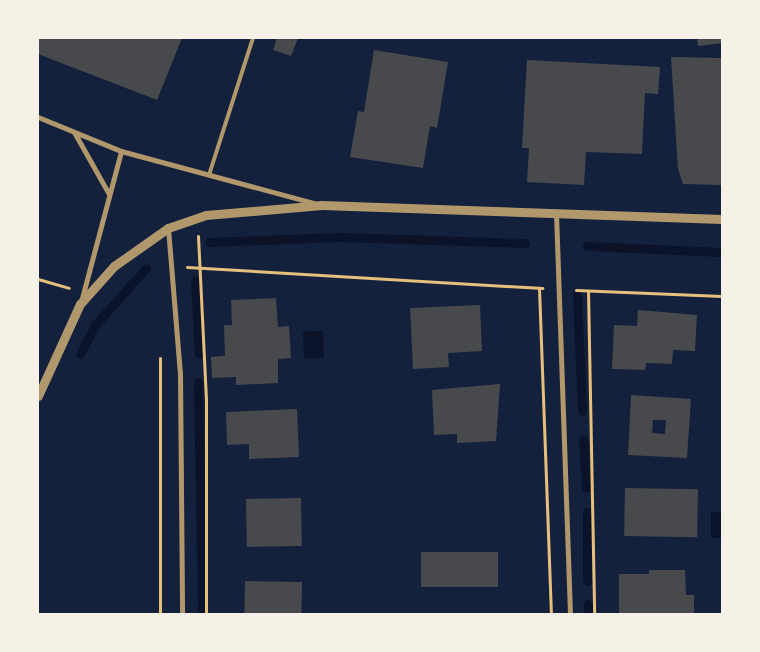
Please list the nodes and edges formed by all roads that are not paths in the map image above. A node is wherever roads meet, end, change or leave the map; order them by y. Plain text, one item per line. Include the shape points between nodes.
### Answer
1 (253, 38) edge
2 (38, 117) edge
3 (74, 132) junction
4 (121, 151) junction
5 (210, 175) junction
6 (109, 196) junction
7 (322, 205) junction
8 (556, 213) junction
9 (722, 219) edge
10 (168, 228) junction
11 (80, 304) junction
12 (38, 396) edge
13 (182, 614) edge
14 (570, 614) edge

1 - 5 lane
2 - 3 street
3 - 4 street
3 - 6 street
4 - 5 street
4 - 6 street
5 - 7 street
6 - 11 street
7 - 8 street
7 - 10 street via 247,208 196,218
8 - 9 street
8 - 14 street
10 - 11 street via 114,266
10 - 13 street via 180,373
11 - 12 street

